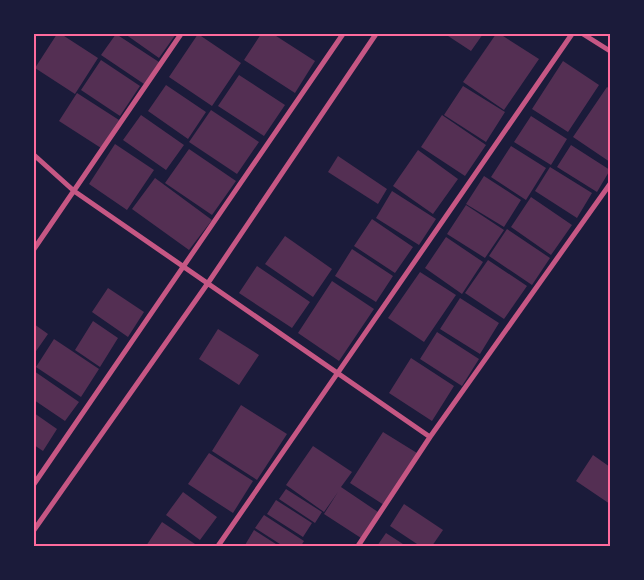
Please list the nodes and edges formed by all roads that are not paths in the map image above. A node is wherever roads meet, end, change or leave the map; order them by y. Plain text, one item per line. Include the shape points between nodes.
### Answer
1 (181, 34) edge
2 (343, 34) edge
3 (376, 34) edge
4 (572, 34) edge
5 (583, 34) edge
6 (610, 51) edge
7 (34, 155) edge
8 (610, 184) edge
9 (74, 191) junction
10 (34, 249) edge
11 (183, 265) junction
12 (208, 283) junction
13 (338, 374) junction
14 (430, 437) junction
15 (34, 484) edge
16 (34, 530) edge
17 (218, 546) edge
18 (358, 546) edge

1 - 9 street
2 - 11 street
3 - 12 street
4 - 13 street
5 - 6 street
7 - 9 street
8 - 14 street
9 - 10 street
9 - 11 street
11 - 12 street
11 - 15 street
12 - 13 street
12 - 16 street
13 - 14 street
13 - 17 street
14 - 18 street

